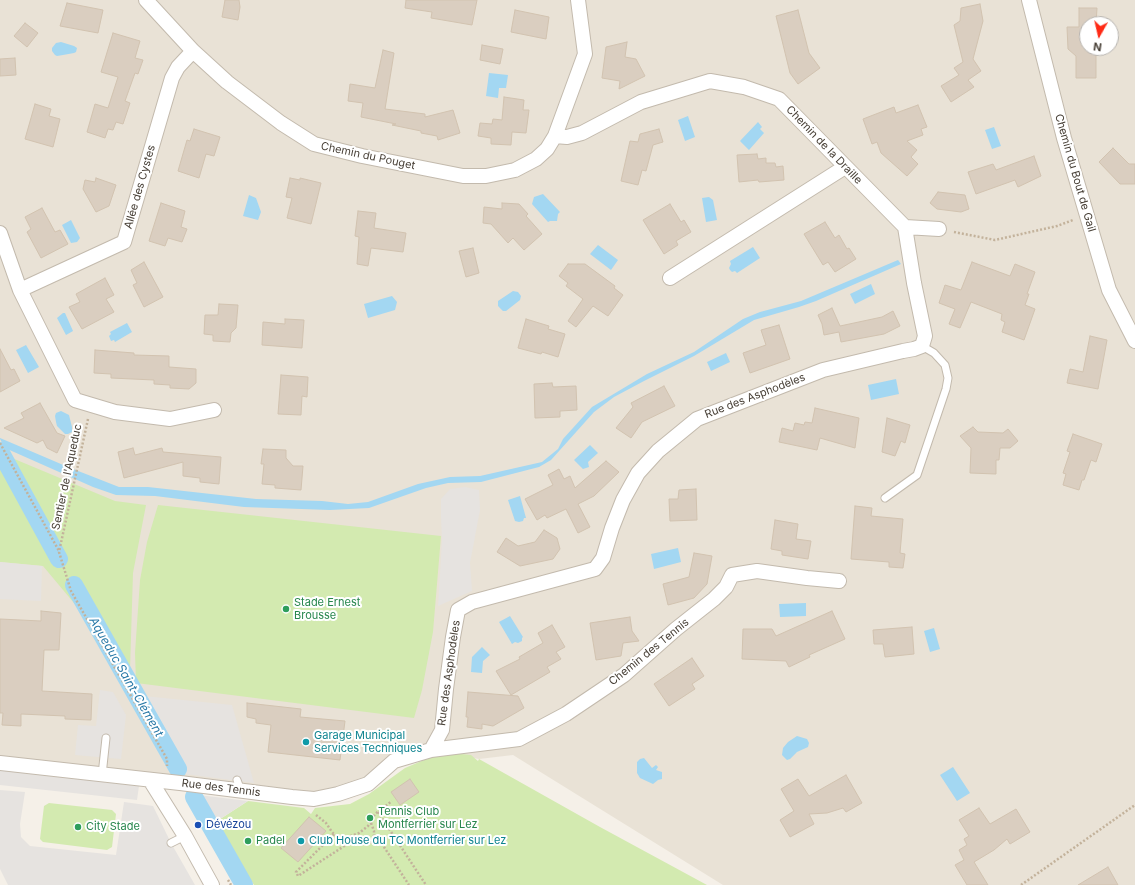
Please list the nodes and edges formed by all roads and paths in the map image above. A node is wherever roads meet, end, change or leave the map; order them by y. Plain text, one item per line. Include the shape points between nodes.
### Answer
1 (146, 0) edge
2 (578, 0) edge
3 (1029, 0) edge
4 (193, 51) junction
5 (555, 136) junction
6 (846, 167) junction
7 (1087, 215) junction
8 (905, 227) junction
9 (939, 229) joint
10 (0, 233) edge
11 (670, 278) dead end
12 (20, 290) junction
13 (1135, 341) edge
14 (922, 346) junction
15 (91, 405) junction
16 (214, 410) dead end
17 (0, 443) edge
18 (885, 498) dead end
19 (59, 552) junction
20 (839, 581) dead end
21 (106, 738) dead end
22 (431, 750) junction
23 (0, 763) edge
24 (102, 775) junction
25 (150, 780) junction
26 (167, 782) junction
27 (305, 798) junction
28 (392, 801) dead end
29 (1135, 804) edge
30 (378, 812) junction
31 (371, 822) junction
32 (334, 834) junction
33 (185, 836) junction
34 (171, 843) dead end
35 (374, 843) junction
36 (227, 878) dead end
37 (212, 885) edge
38 (231, 885) edge
39 (409, 885) edge
40 (426, 885) edge
41 (1021, 885) edge

1 - 4 street, Chemin du Pouget
2 - 5 street, Chemin du Pouget via 585,54
3 - 7 street, Chemin du Bout de Gail via 1064,138
4 - 5 street, Chemin du Pouget via 227,82 281,123 314,144 331,149 463,176 486,176 515,170 536,159 547,149
4 - 12 street, Allée des Cystes via 178,67 172,78 124,242
5 - 6 street, Chemin de la Draille via 567,137 582,133 641,102 710,81 744,87 779,99
6 - 8 street, Chemin de la Draille
6 - 11 street
7 - 9 path via 1057,226 995,240
7 - 13 street, Chemin du Bout de Gail via 1109,290
8 - 9 street
8 - 14 street via 925,336
10 - 12 street
12 - 15 street via 75,400
14 - 18 lane via 934,353 945,365 948,378 946,389 917,475
14 - 22 street, Rue des Asphodèles via 914,350 823,370 697,419 658,451 638,473 623,500 603,558 595,569 472,602 458,610 452,637 442,730
15 - 16 street via 115,412 170,419
15 - 19 path, Sentier de l'Aqueduc
17 - 19 path, Sentier de l'Aqueduc
19 - 26 path, Sentier de l'Aqueduc via 70,591 167,759
20 - 22 street, Chemin des Tennis via 757,571 732,575 726,587 714,599 624,675 566,714 519,739
21 - 24 lane
22 - 27 street, Rue des Tennis via 394,761 368,784 338,794 314,799
23 - 24 street, Rue des Tennis
24 - 25 street, Rue des Tennis
25 - 26 street, Rue des Tennis
25 - 33 street
26 - 27 street, Rue des Tennis via 239,786
27 - 32 path via 312,812 326,823
28 - 30 path
29 - 41 path
30 - 31 path
30 - 40 path
31 - 32 path via 359,833 348,837 337,837
31 - 35 path
32 - 35 path via 296,872 298,876 352,841
33 - 34 lane
33 - 37 street
35 - 39 path via 382,844
36 - 38 path

